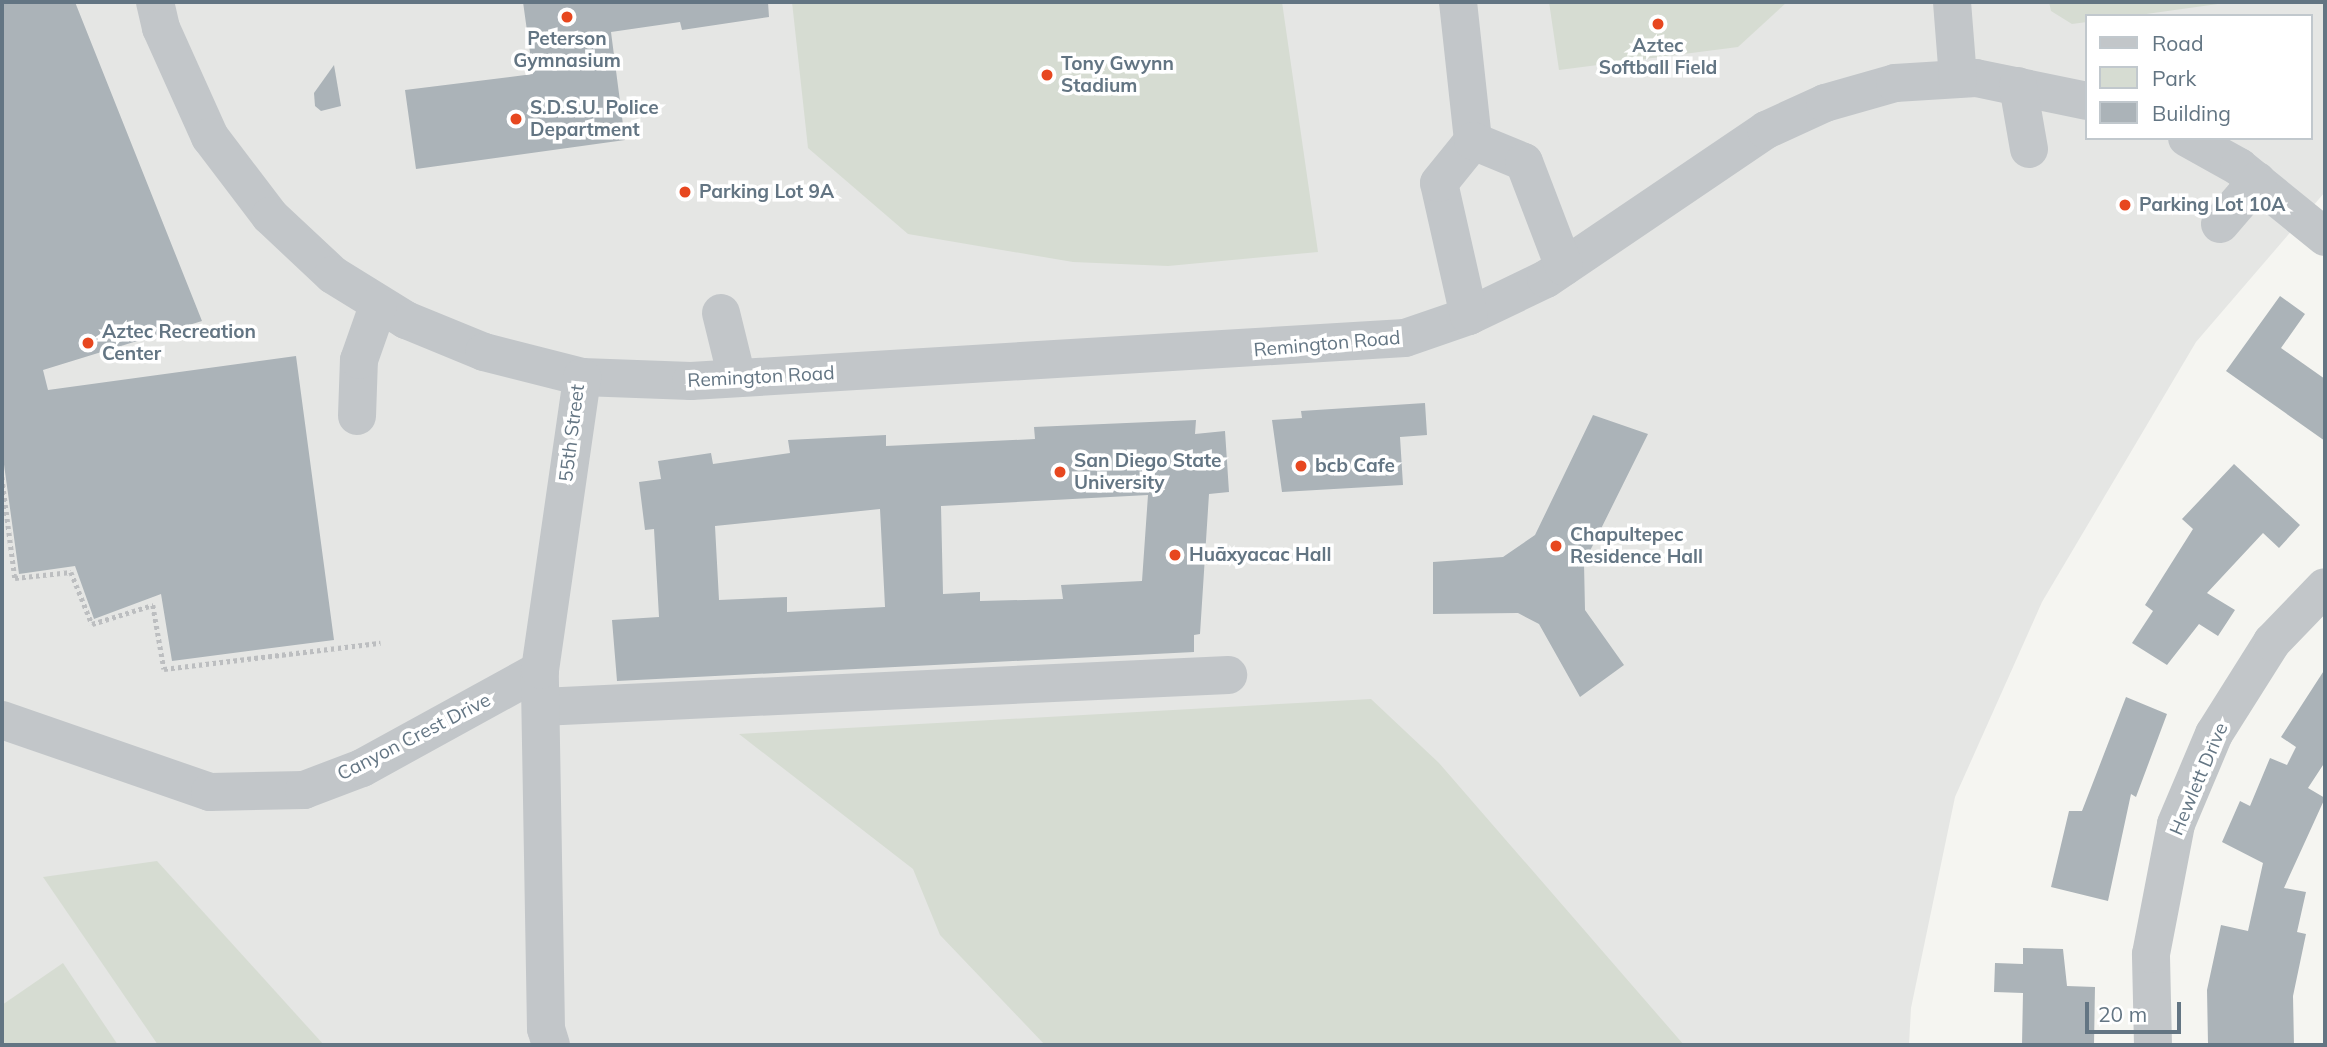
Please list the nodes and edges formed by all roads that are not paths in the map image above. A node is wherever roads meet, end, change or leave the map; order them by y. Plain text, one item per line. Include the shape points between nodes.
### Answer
1 (155, 2) edge
2 (1458, 2) edge
3 (1952, 2) edge
4 (1958, 79) junction
5 (2018, 86) junction
6 (2086, 101) edge
7 (2190, 140) edge
8 (1473, 141) junction
9 (2029, 149) dead end
10 (2257, 181) junction
11 (2221, 224) dead end
12 (2325, 237) edge
13 (1564, 267) junction
14 (378, 306) junction
15 (720, 313) dead end
16 (1469, 316) junction
17 (582, 377) junction
18 (737, 378) junction
19 (356, 416) dead end
20 (2325, 587) edge
21 (1228, 675) dead end
22 (540, 689) junction
23 (2, 720) edge
24 (551, 1045) edge
25 (2152, 1045) edge

1 - 14 street, 55th Street via 169,50 210,137 270,216 333,275
2 - 8 street
3 - 4 street
4 - 5 street, Remington Road
4 - 13 street, Remington Road via 1895,83 1825,103 1778,125
5 - 6 street, Remington Road
5 - 9 street
7 - 10 street
8 - 13 street via 1524,162
8 - 16 street via 1438,183
10 - 11 street
10 - 12 street
13 - 16 street, Remington Road
14 - 17 street, 55th Street via 484,352
14 - 19 street via 359,360
15 - 18 street
16 - 18 street, Remington Road via 1405,338 1350,345
17 - 18 street, Remington Road
17 - 22 street, 55th Street
20 - 25 street, Hewlett Drive via 2273,642 2214,734 2176,824 2151,954
21 - 22 street
22 - 23 street, Canyon Crest Drive via 304,790 210,792
22 - 24 street, 55th Street via 546,1028

